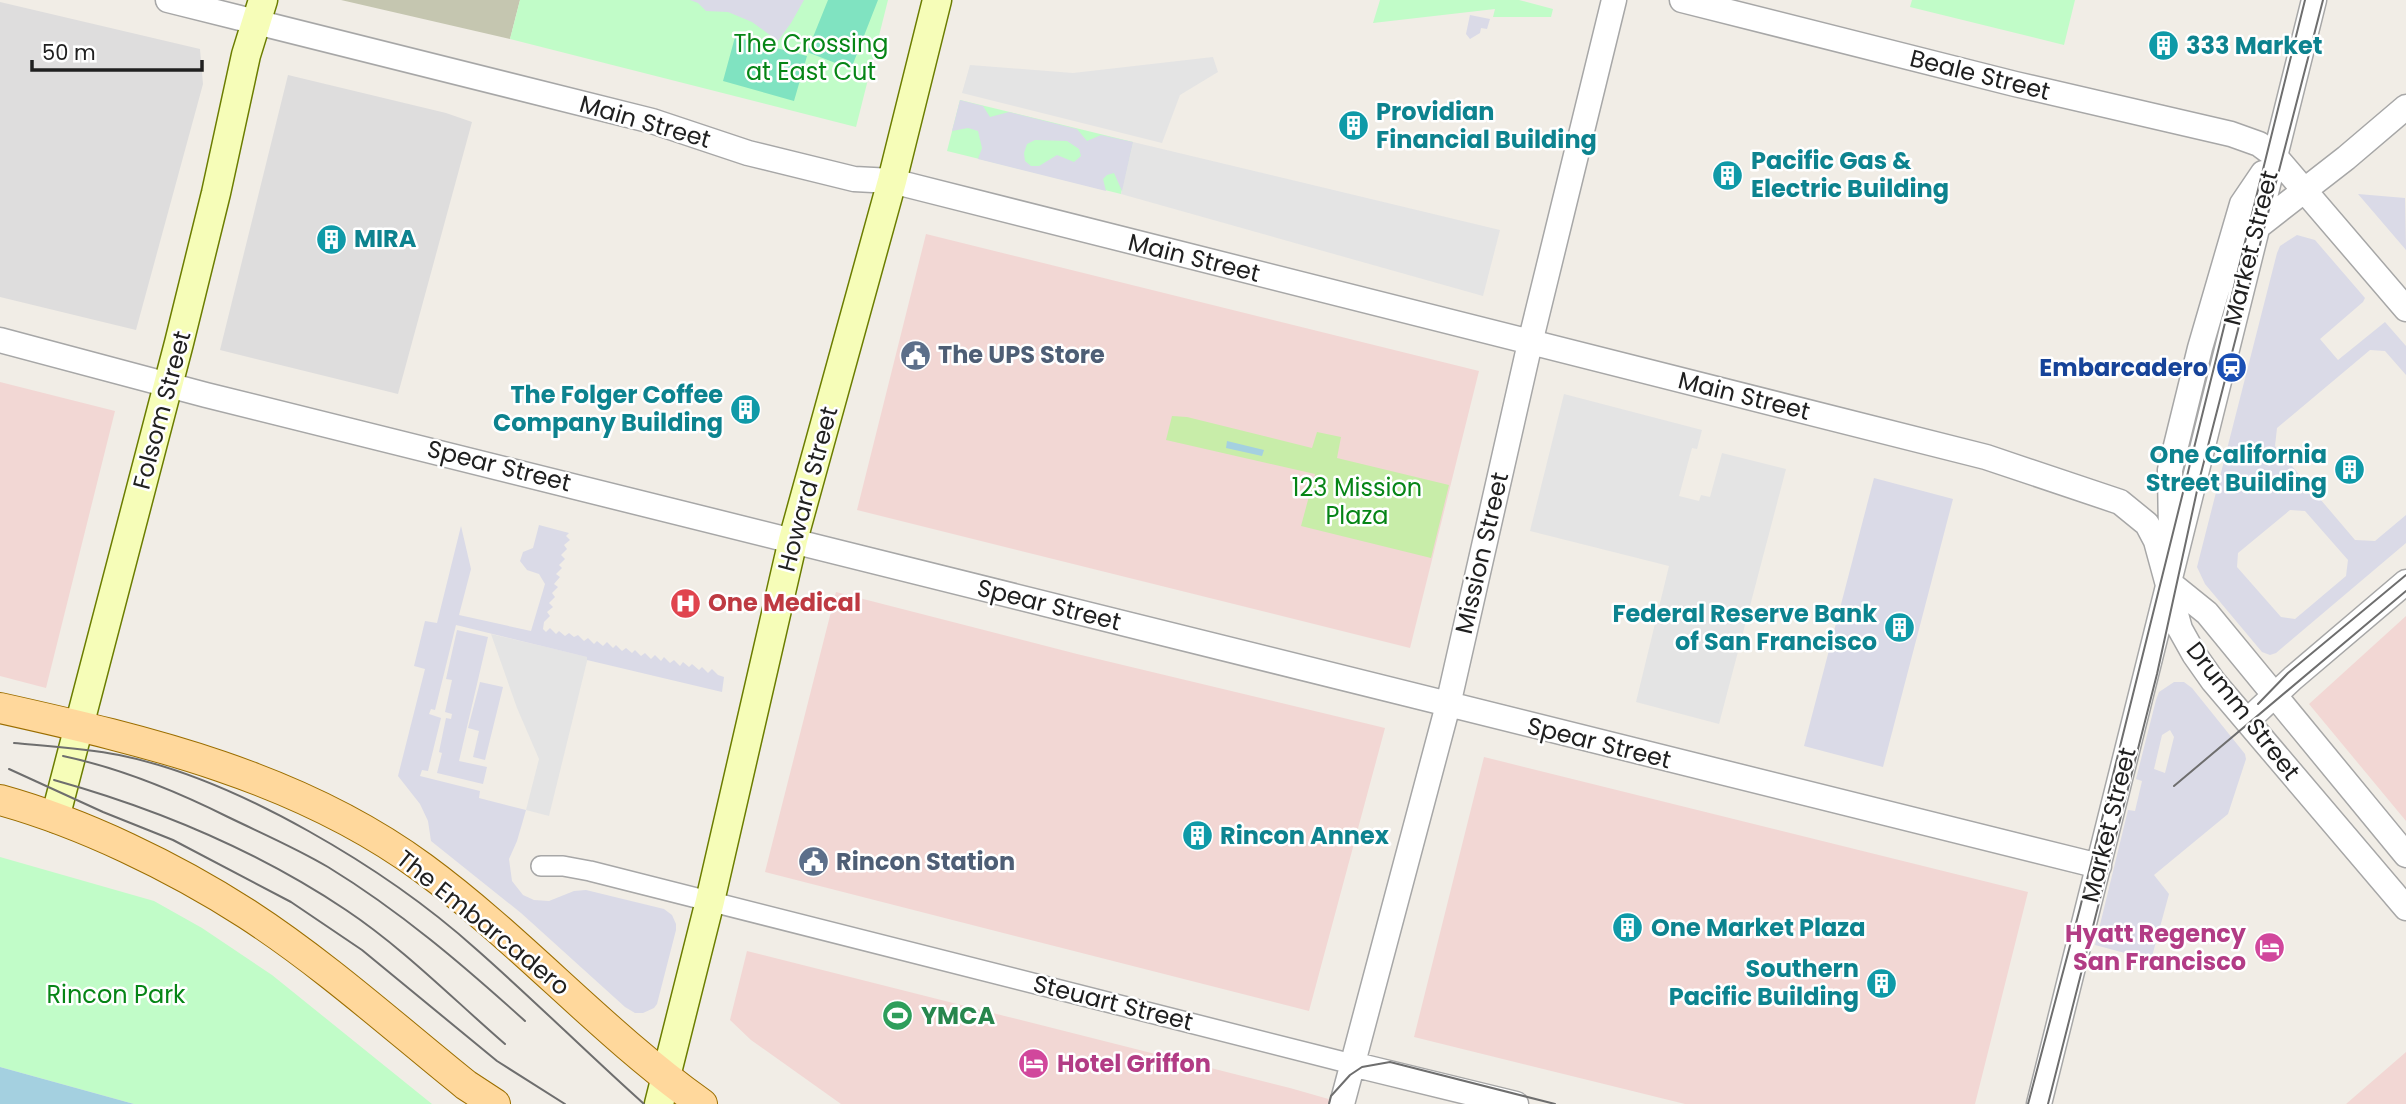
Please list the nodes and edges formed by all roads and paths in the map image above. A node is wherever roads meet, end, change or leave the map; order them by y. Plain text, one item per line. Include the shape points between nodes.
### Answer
1 (168, 0) edge
2 (937, 0) edge
3 (1614, 0) edge
4 (1682, 0) edge
5 (2314, 0) edge
6 (259, 11) edge
7 (2406, 107) edge
8 (2274, 155) junction
9 (892, 181) junction
10 (2304, 189) junction
11 (2256, 228) junction
12 (2406, 309) edge
13 (0, 340) edge
14 (1530, 343) junction
15 (168, 384) junction
16 (793, 540) junction
17 (2406, 582) edge
18 (2169, 587) junction
19 (2275, 694) junction
20 (1448, 705) junction
21 (0, 708) edge
22 (2247, 721) junction
23 (80, 727) junction
24 (0, 800) edge
25 (55, 818) junction
26 (2406, 855) edge
27 (541, 866) dead end
28 (2099, 866) junction
29 (710, 901) junction
30 (2406, 908) edge
31 (1352, 1064) junction
32 (662, 1091) edge
33 (495, 1104) edge
34 (702, 1104) edge
35 (1342, 1104) edge
36 (1516, 1104) edge
37 (2039, 1104) edge

1 - 6 street, Main Street
2 - 9 main road, Howard Street
3 - 14 street, Mission Street
4 - 8 street, Beale Street via 2231,134
5 - 8 street, Market Street
6 - 9 street, Main Street via 652,121 748,153 855,179
6 - 15 main road, Folsom Street
7 - 10 street
8 - 10 street
8 - 11 street, Market Street
8 - 18 street, Market Street via 2242,204 2170,470
9 - 14 street, Main Street
9 - 16 main road, Howard Street
10 - 11 street
10 - 12 street
11 - 18 street, Market Street
13 - 15 street, Spear Street
14 - 18 street, Main Street via 1986,457 2120,502 2147,524
14 - 20 street, Mission Street
15 - 16 street, Spear Street
15 - 23 main road, Folsom Street
16 - 20 street, Spear Street
16 - 29 main road, Howard Street
17 - 19 street
18 - 19 street, Drumm Street via 2207,613
18 - 22 street, Drumm Street via 2180,629 2213,681
18 - 28 street, Market Street
19 - 22 street
19 - 26 street, Drumm Street
20 - 28 street, Spear Street
20 - 31 street, Mission Street
21 - 23 main road, The Embarcadero
22 - 30 street, Drumm Street
23 - 25 main road, Folsom Street
23 - 32 main road, The Embarcadero via 234,770 365,831 422,867 498,929
24 - 25 main road
25 - 33 main road via 147,858 248,915
27 - 29 street, Steuart Street via 590,871
28 - 37 street, Market Street
29 - 31 street, Steuart Street
29 - 32 main road, Howard Street
31 - 35 street, Mission Street
31 - 36 street, Steuart Street
32 - 34 main road, The Embarcadero

